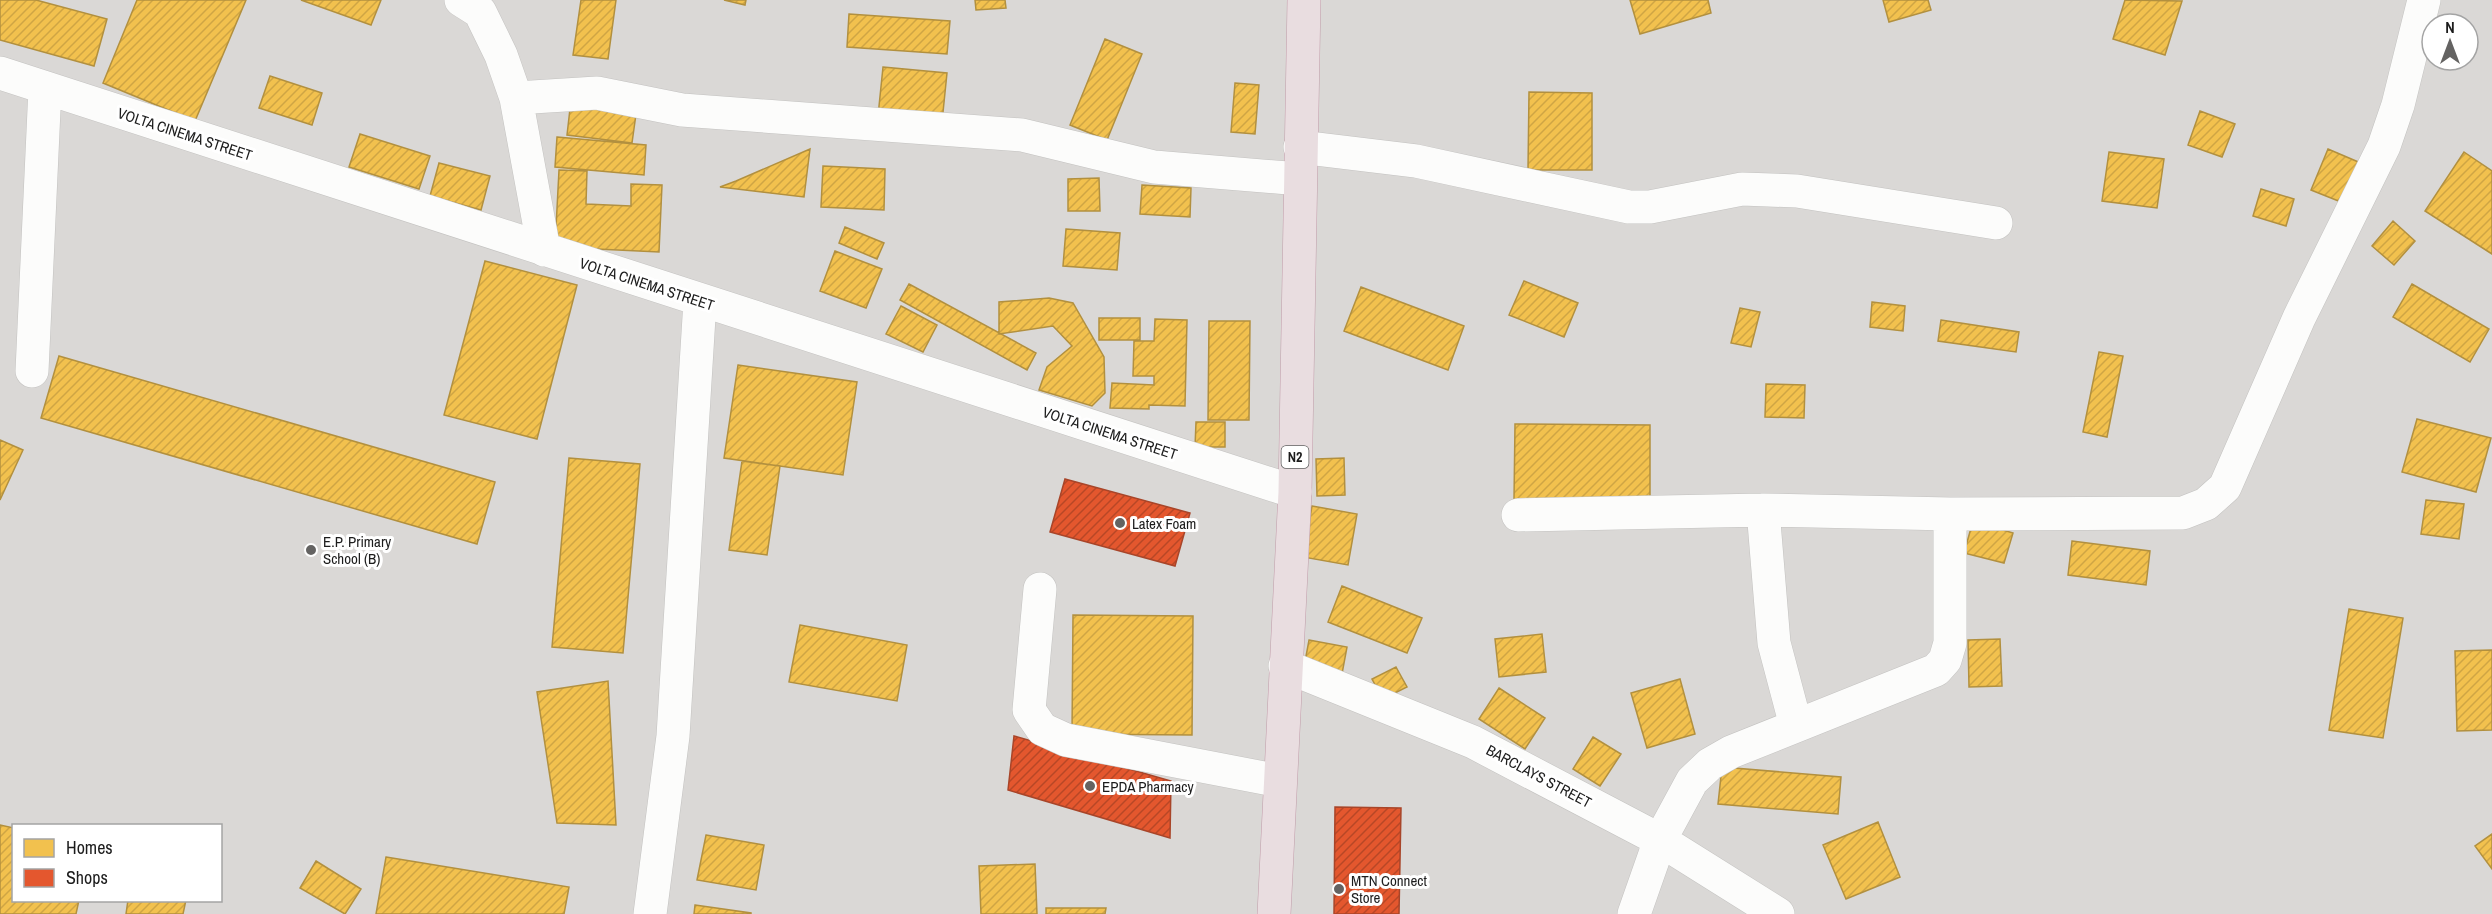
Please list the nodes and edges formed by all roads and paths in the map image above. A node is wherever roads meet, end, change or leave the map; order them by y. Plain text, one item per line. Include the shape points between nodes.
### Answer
1 (1304, 0) edge
2 (2424, 0) edge
3 (473, 4) edge
4 (0, 74) edge
5 (45, 88) junction
6 (516, 98) junction
7 (1300, 147) junction
8 (1300, 179) junction
9 (1996, 223) dead end
10 (544, 250) junction
11 (700, 301) junction
12 (32, 371) dead end
13 (1295, 492) junction
14 (1763, 510) junction
15 (1950, 514) junction
16 (1518, 515) dead end
17 (1040, 589) dead end
18 (1285, 666) junction
19 (1796, 726) junction
20 (1280, 781) junction
21 (1660, 840) junction
22 (650, 914) edge
23 (1274, 914) edge
24 (1634, 914) edge
25 (1778, 914) edge

1 - 7 highway, N2
2 - 15 street via 2384,146 2299,318 2226,487 2206,504 2183,513
3 - 6 street via 501,56
4 - 5 street, VOLTA CINEMA STREET
5 - 10 street, VOLTA CINEMA STREET
5 - 12 street
6 - 8 street via 597,93 682,110 1022,135 1154,167
6 - 10 street
7 - 8 highway, N2
7 - 9 street via 1416,161 1629,207 1650,207 1742,189 1797,191
8 - 13 highway, N2
10 - 11 street, VOLTA CINEMA STREET
11 - 13 street, VOLTA CINEMA STREET
11 - 22 street via 673,736
13 - 18 highway, N2
14 - 15 street
14 - 16 street
14 - 19 street via 1774,644
15 - 19 street via 1950,644 1945,660 1936,670
17 - 20 street via 1029,710 1042,729 1066,740
18 - 20 highway, N2
18 - 21 street, BARCLAYS STREET via 1473,742
19 - 21 street via 1710,764 1692,781
20 - 23 highway, N2
21 - 24 street
21 - 25 street, BARCLAYS STREET

